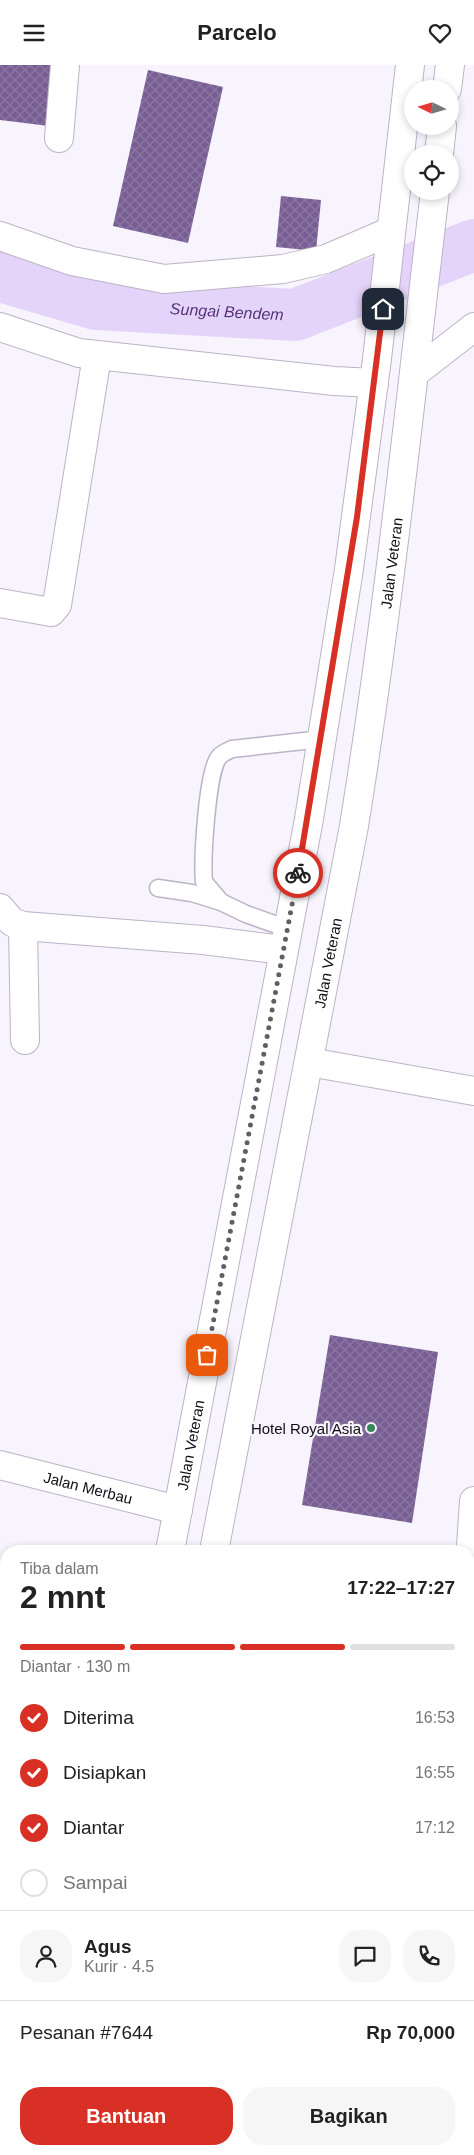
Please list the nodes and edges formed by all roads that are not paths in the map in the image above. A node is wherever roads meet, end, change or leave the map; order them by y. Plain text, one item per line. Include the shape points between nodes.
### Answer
1 (65, 65) edge
2 (410, 65) edge
3 (450, 65) edge
4 (448, 80) edge
5 (59, 138) dead end
6 (434, 200) edge
7 (0, 236) edge
8 (391, 241) junction
9 (0, 327) edge
10 (474, 327) edge
11 (97, 355) junction
12 (376, 371) junction
13 (416, 372) junction
14 (0, 603) edge
15 (322, 739) junction
16 (158, 888) dead end
17 (221, 902) junction
18 (0, 908) edge
19 (23, 926) junction
20 (285, 939) junction
21 (25, 1040) dead end
22 (309, 1062) junction
23 (474, 1091) edge
24 (0, 1465) edge
25 (474, 1501) edge
26 (178, 1509) junction
27 (171, 1545) edge
28 (215, 1545) edge
29 (471, 1545) edge

1 - 5 main road
2 - 8 main road, Jalan Veteran
3 - 4 main road
6 - 13 main road, Jalan Veteran
7 - 8 main road via 72,261 164,279 282,269
8 - 12 main road, Jalan Veteran
9 - 11 main road via 79,353
10 - 13 main road
11 - 12 main road via 334,381
11 - 14 main road via 57,605 51,612
12 - 15 main road, Jalan Veteran via 356,526
13 - 22 main road, Jalan Veteran via 371,723
15 - 17 lane via 232,749 220,756 213,768 203,869 204,882
15 - 20 main road, Jalan Veteran
16 - 17 lane
17 - 20 lane
18 - 19 main road via 12,922
19 - 20 main road via 203,940
19 - 21 main road
20 - 26 main road, Jalan Veteran
22 - 23 main road
22 - 28 main road, Jalan Veteran
24 - 26 main road, Jalan Merbau
25 - 29 main road
26 - 27 main road, Jalan Veteran

